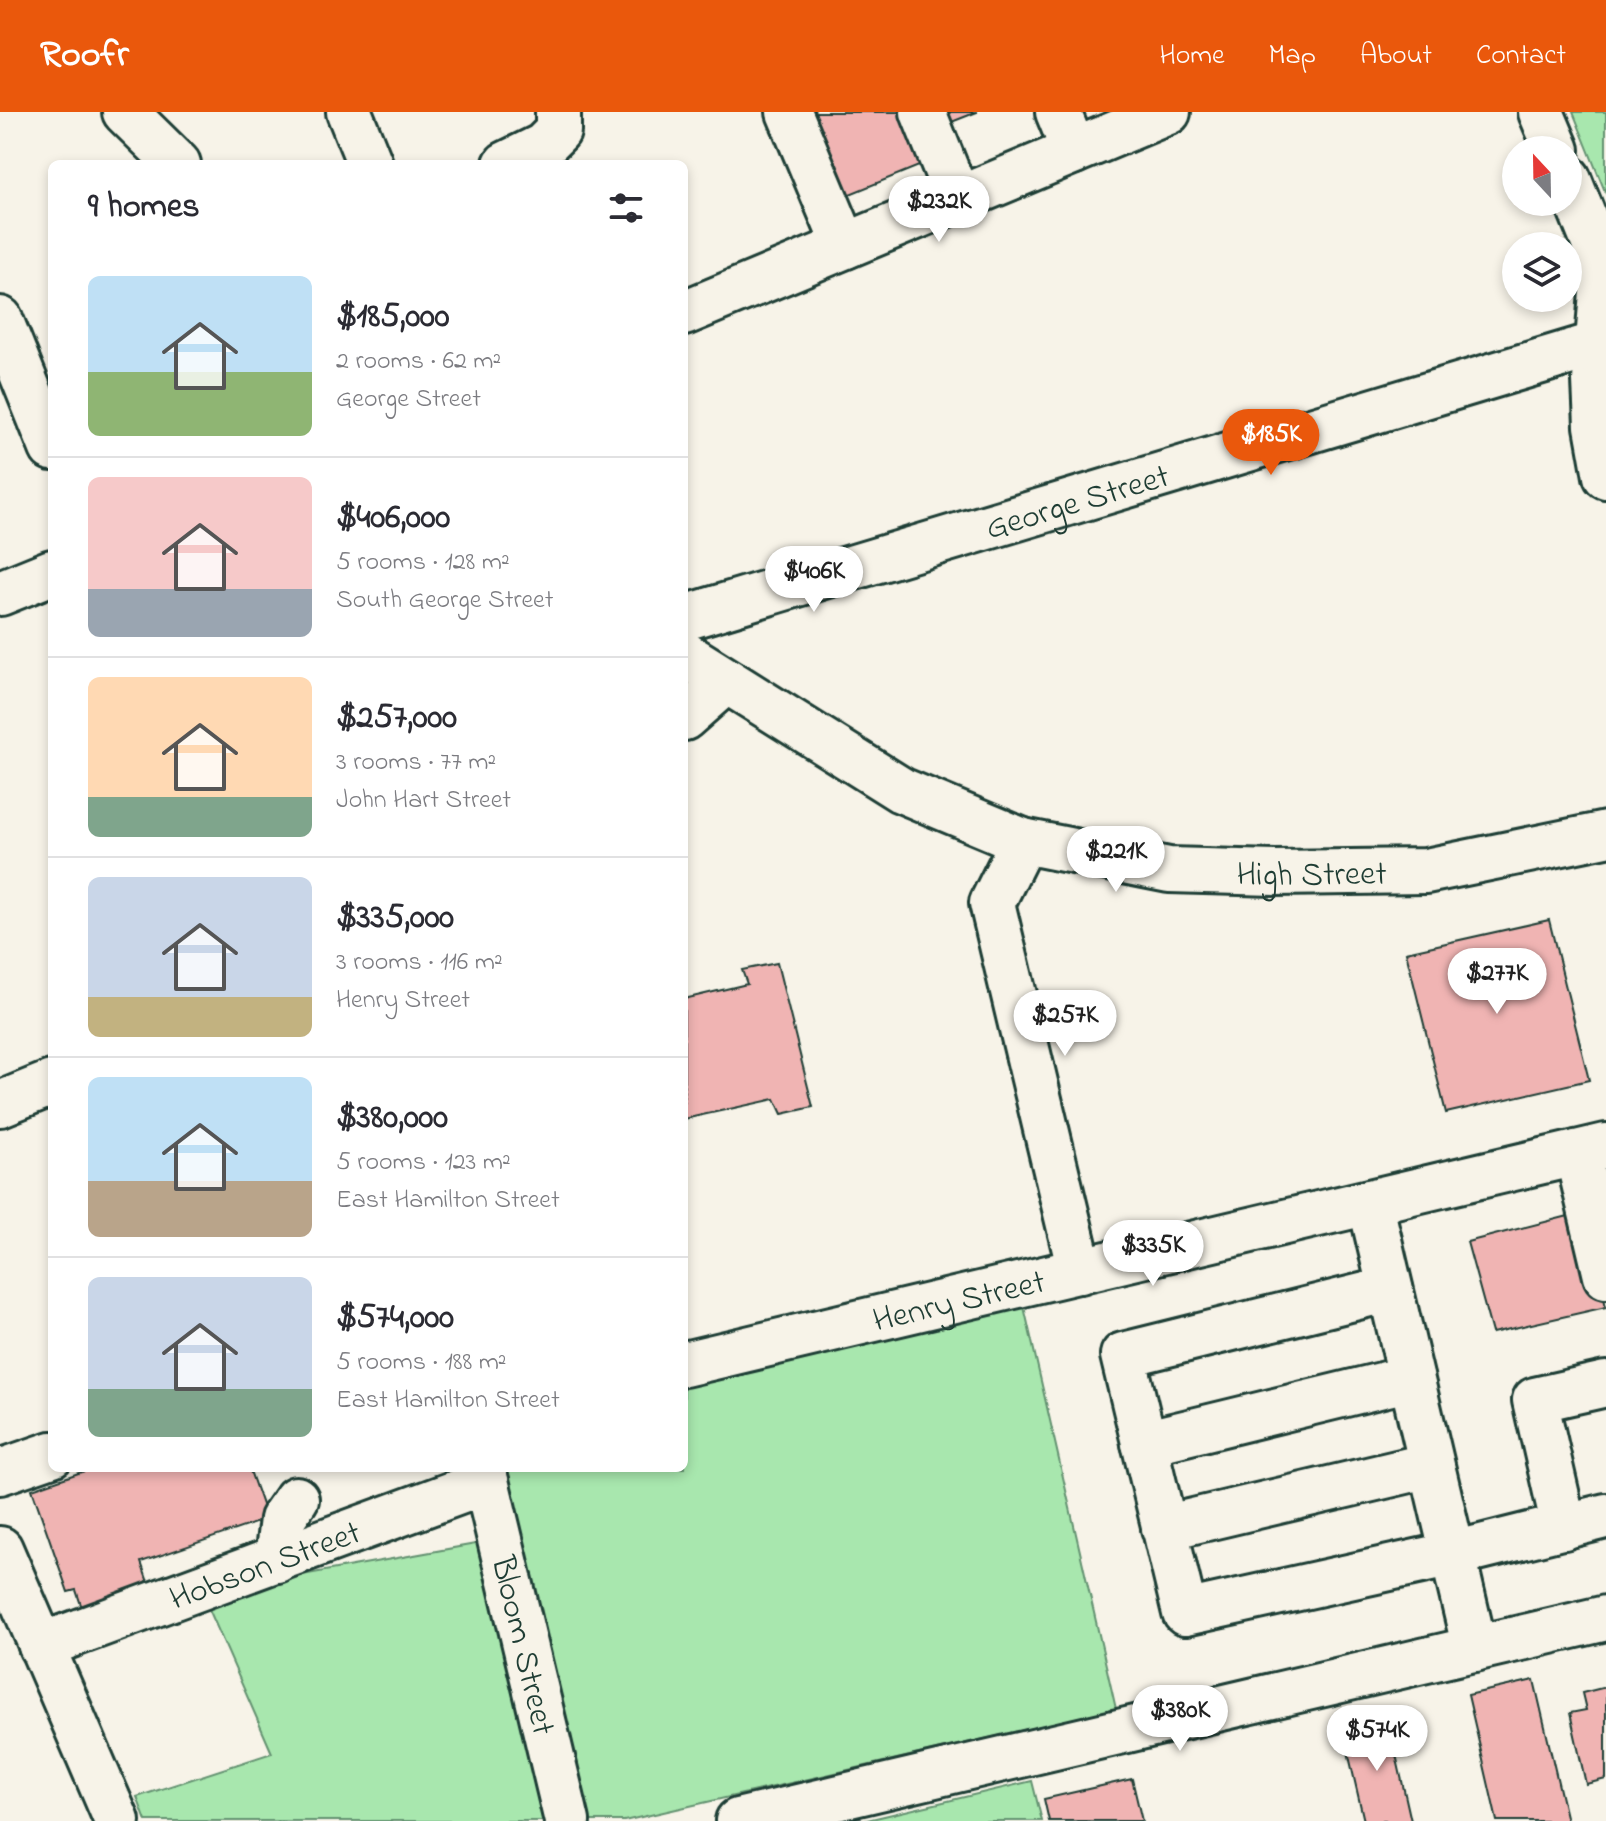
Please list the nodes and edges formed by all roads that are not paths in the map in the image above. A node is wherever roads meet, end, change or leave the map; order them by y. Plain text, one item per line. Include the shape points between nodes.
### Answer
1 (125, 112) edge
2 (349, 112) edge
3 (558, 112) edge
4 (789, 112) edge
5 (923, 112) edge
6 (1541, 112) edge
7 (1155, 115) edge
8 (1066, 132) edge
9 (1551, 136) edge
10 (174, 160) edge
11 (368, 160) edge
12 (514, 160) edge
13 (958, 199) junction
14 (1582, 213) edge
15 (845, 246) junction
16 (688, 311) edge
17 (0, 319) edge
18 (1602, 319) edge
19 (48, 438) edge
20 (1606, 476) edge
21 (48, 574) edge
22 (0, 593) edge
23 (688, 617) edge
24 (688, 657) edge
25 (726, 681) junction
26 (688, 714) edge
27 (1606, 834) edge
28 (1023, 841) junction
29 (48, 1085) edge
30 (0, 1104) edge
31 (1592, 1150) edge
32 (1370, 1202) junction
33 (1080, 1271) junction
34 (1606, 1276) edge
35 (1390, 1289) junction
36 (688, 1363) edge
37 (1411, 1378) junction
38 (1606, 1384) edge
39 (1144, 1443) junction
40 (48, 1455) edge
41 (1431, 1465) junction
42 (0, 1472) edge
43 (485, 1475) edge
44 (296, 1499) dead end
45 (1606, 1516) edge
46 (1564, 1527) junction
47 (1164, 1528) junction
48 (0, 1549) edge
49 (1453, 1554) junction
50 (277, 1560) junction
51 (1606, 1618) edge
52 (41, 1646) junction
53 (1475, 1649) junction
54 (117, 1821) edge
55 (567, 1821) edge
56 (738, 1821) edge

1 - 10 street
2 - 11 street
3 - 12 street via 558,131 543,146
4 - 15 street
5 - 13 street
6 - 9 street
7 - 8 street
8 - 13 street
13 - 15 street
14 - 18 street via 1600,258
15 - 16 street
17 - 19 street
18 - 20 street via 1595,381
18 - 23 street, George Street
21 - 22 street
24 - 25 street, High Street
25 - 26 street
25 - 28 street, High Street via 901,790
27 - 28 street, High Street via 1426,871 1275,873 1169,870
28 - 33 street via 992,903
29 - 30 street
31 - 32 street, Henry Street
31 - 34 street
32 - 33 street, Henry Street
32 - 35 street
33 - 36 street, Henry Street
35 - 37 street
35 - 39 street via 1123,1355
37 - 39 street
37 - 41 street
38 - 46 street via 1535,1400
39 - 47 street
40 - 42 street
41 - 47 street
41 - 49 street
43 - 50 street, Hobson Street
43 - 55 street, Bloom Street
44 - 50 street via 282,1519
45 - 46 street
46 - 49 street
47 - 49 street via 1185,1613
48 - 52 street
49 - 53 street
50 - 52 street, Hobson Street
51 - 53 street
52 - 54 street
53 - 56 street

